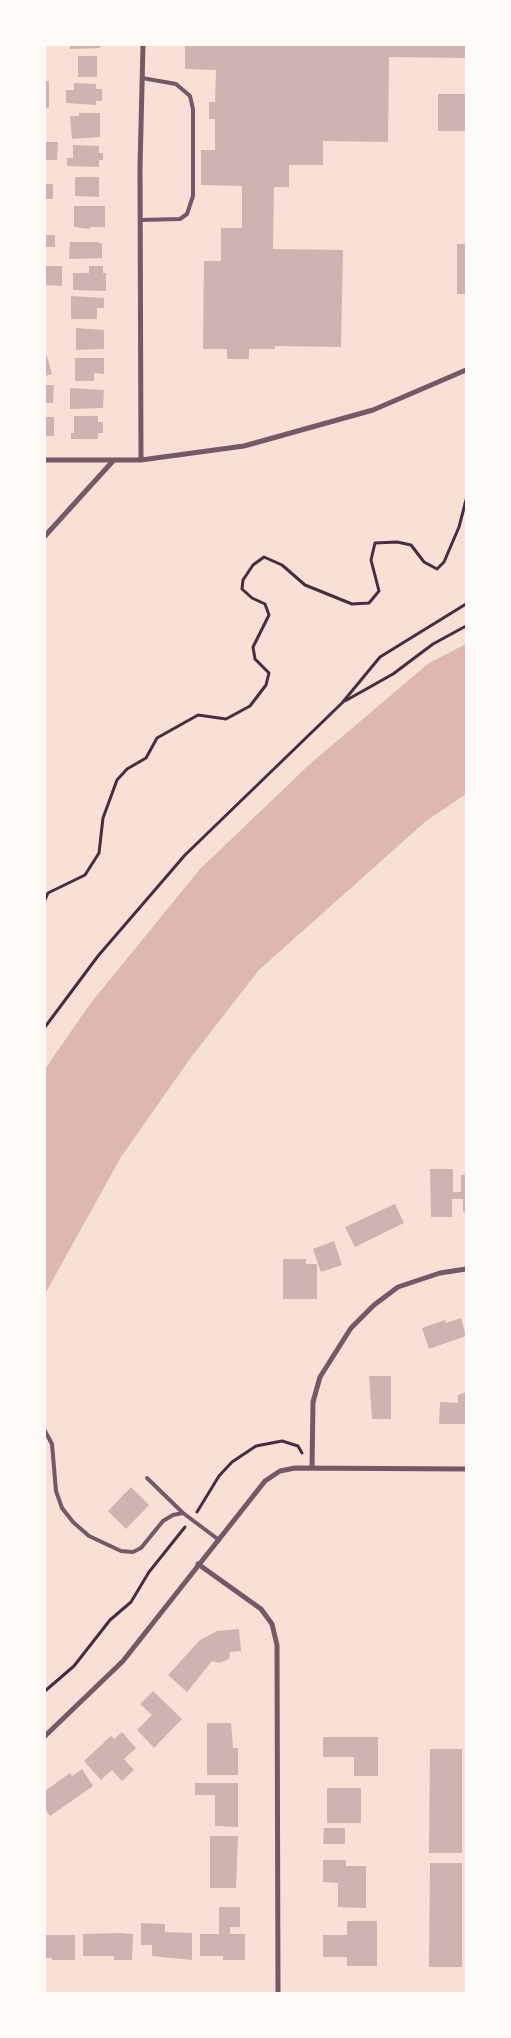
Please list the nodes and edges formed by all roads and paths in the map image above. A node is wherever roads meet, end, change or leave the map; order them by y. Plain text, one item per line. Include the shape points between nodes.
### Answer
1 (143, 45) edge
2 (142, 78) junction
3 (140, 220) junction
4 (466, 370) edge
5 (45, 460) edge
6 (141, 460) junction
7 (113, 461) junction
8 (466, 500) edge
9 (45, 536) edge
10 (466, 604) edge
11 (466, 626) edge
12 (342, 702) junction
13 (45, 900) edge
14 (45, 1027) edge
15 (466, 1269) edge
16 (45, 1431) edge
17 (312, 1468) junction
18 (466, 1469) edge
19 (147, 1478) dead end
20 (183, 1513) junction
21 (191, 1519) junction
22 (219, 1540) junction
23 (198, 1564) junction
24 (45, 1691) edge
25 (45, 1736) edge
26 (278, 1993) edge

1 - 2 street
2 - 3 street
2 - 3 lane via 176,84 190,96 193,109 193,196 187,214 180,218
3 - 6 street
4 - 6 street via 373,410 244,446
5 - 7 street
6 - 7 street
7 - 9 street
8 - 13 path via 459,527 444,562 437,569 424,562 411,545 397,542 375,544 371,560 379,591 369,603 352,604 304,586 282,565 264,557 253,565 243,580 242,588 265,604 268,615 253,647 255,659 268,673 266,685 250,706 226,719 198,716 157,738 146,758 127,769 117,780 103,818 99,853 85,876 48,893
10 - 12 path via 380,657
11 - 12 path via 432,644 394,674
12 - 14 path via 185,855 98,956
15 - 17 street via 440,1273 398,1287 350,1328 320,1377 313,1402
16 - 20 lane via 52,1444 56,1491 62,1508 89,1536 121,1552 133,1552 141,1548 163,1521
17 - 18 street
17 - 21 path via 298,1446 282,1441 256,1446 232,1462 219,1476
17 - 22 street via 280,1471 265,1481
19 - 20 lane
20 - 21 lane
21 - 22 lane
21 - 24 path via 149,1572 131,1602 110,1620 74,1666
22 - 23 street
23 - 25 street via 122,1661
23 - 26 street via 261,1609 272,1624 277,1645

